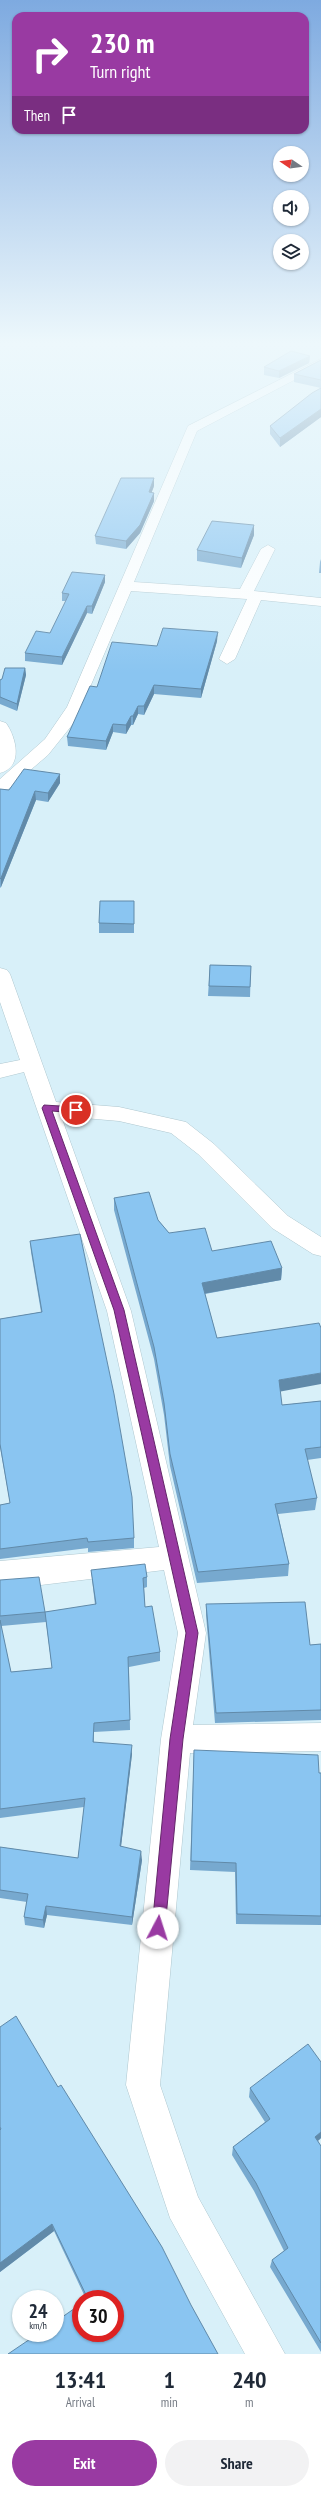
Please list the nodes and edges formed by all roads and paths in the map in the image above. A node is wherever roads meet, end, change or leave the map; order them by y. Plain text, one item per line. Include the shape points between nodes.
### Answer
1 (181, 454) edge
2 (268, 549) dead end
3 (125, 586) junction
4 (250, 594) junction
5 (321, 602) edge
6 (227, 659) dead end
7 (0, 726) edge
8 (1, 781) edge
9 (0, 974) edge
10 (31, 1064) junction
11 (0, 1071) edge
12 (47, 1108) junction
13 (321, 1248) edge
14 (176, 1557) junction
15 (0, 1573) edge
16 (0, 1578) edge
17 (321, 1737) edge
18 (176, 1739) junction
19 (266, 2354) edge

1 - 3 street
2 - 4 street
3 - 4 street
3 - 8 street via 64,729 43,752
4 - 5 street
4 - 6 street
7 - 8 street via 9,747
9 - 10 street
10 - 11 street
10 - 12 street
12 - 13 street via 119,1114 178,1127 206,1149 280,1222
12 - 14 street via 119,1310
14 - 15 street
14 - 16 street
14 - 18 street via 192,1633
17 - 18 street
18 - 19 street via 143,2085 183,2205

